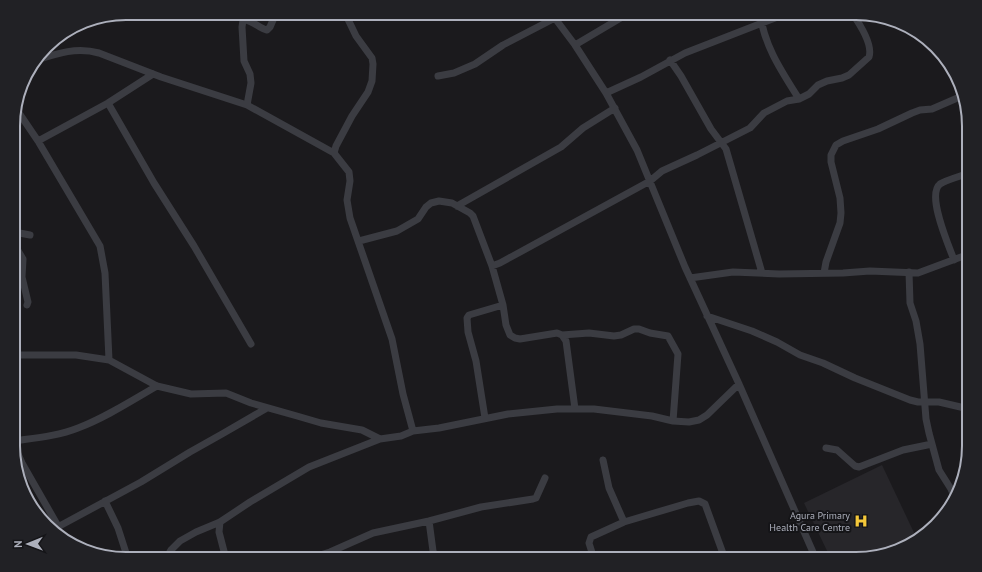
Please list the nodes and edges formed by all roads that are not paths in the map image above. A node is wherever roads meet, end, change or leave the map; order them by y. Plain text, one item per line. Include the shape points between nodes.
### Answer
1 (243, 20) edge
2 (249, 20) edge
3 (273, 20) edge
4 (348, 20) edge
5 (545, 20) edge
6 (557, 20) edge
7 (617, 20) edge
8 (761, 20) edge
9 (771, 20) edge
10 (856, 20) edge
11 (761, 24) junction
12 (575, 45) junction
13 (46, 57) edge
14 (670, 60) junction
15 (153, 74) junction
16 (438, 76) dead end
17 (606, 93) junction
18 (958, 98) edge
19 (799, 99) junction
20 (108, 103) junction
21 (247, 106) junction
22 (615, 108) junction
23 (21, 115) edge
24 (38, 141) junction
25 (721, 143) junction
26 (334, 154) junction
27 (962, 176) edge
28 (650, 181) junction
29 (457, 206) junction
30 (20, 233) edge
31 (30, 235) dead end
32 (358, 241) junction
33 (20, 256) edge
34 (962, 257) edge
35 (954, 260) junction
36 (492, 266) junction
37 (909, 272) junction
38 (762, 273) junction
39 (824, 273) junction
40 (690, 278) junction
41 (503, 305) junction
42 (27, 306) dead end
43 (707, 316) junction
44 (562, 335) junction
45 (252, 344) dead end
46 (20, 355) edge
47 (109, 360) junction
48 (739, 384) junction
49 (157, 386) junction
50 (925, 402) junction
51 (962, 407) edge
52 (266, 408) junction
53 (575, 409) junction
54 (485, 418) junction
55 (673, 421) junction
56 (413, 431) junction
57 (380, 439) junction
58 (20, 440) edge
59 (932, 444) junction
60 (826, 448) dead end
61 (603, 460) dead end
62 (24, 472) edge
63 (545, 478) dead end
64 (952, 491) edge
65 (105, 501) junction
66 (429, 521) junction
67 (220, 522) junction
68 (624, 522) junction
69 (55, 525) edge
70 (56, 527) edge
71 (126, 552) edge
72 (170, 552) edge
73 (224, 552) edge
74 (330, 552) edge
75 (433, 552) edge
76 (592, 552) edge
77 (722, 552) edge
78 (811, 552) edge

1 - 21 street via 244,61 251,83
2 - 3 street via 267,30
4 - 26 street via 372,58 372,81
5 - 16 street via 474,64 454,73
6 - 12 street
7 - 12 street
8 - 11 street
9 - 11 street
10 - 19 street via 869,45 869,57 849,75 818,85
11 - 14 street
11 - 19 street via 767,45
12 - 17 street
13 - 15 street via 69,50 90,51
14 - 17 street
14 - 25 street
15 - 20 street
15 - 21 street
17 - 22 street
18 - 39 street via 932,109 912,113 836,145 831,162 841,213
19 - 25 street via 787,101 764,113 750,128
20 - 24 street
20 - 45 street
21 - 26 street
22 - 28 street
22 - 29 street via 583,128 561,147
23 - 24 street
24 - 47 street via 100,246 105,273
25 - 28 street via 662,172
25 - 38 street via 726,149
26 - 32 street via 349,172 348,208
27 - 35 street via 940,184 935,197
28 - 36 street
28 - 40 street
29 - 32 street via 439,201 426,208 418,219 397,231
29 - 36 street via 473,216
30 - 31 street
32 - 56 street via 392,339
33 - 42 street
34 - 35 street
35 - 37 street via 918,273
36 - 41 street
37 - 39 street
37 - 50 street via 910,303 920,344
38 - 39 street
38 - 40 street via 733,272
40 - 43 street
41 - 44 street via 506,325 510,335 515,338 557,333
41 - 54 street via 469,315 467,318
43 - 48 street
43 - 50 street via 758,334 800,355 898,395
44 - 53 street via 566,341
44 - 55 street via 589,333 614,336 639,329 668,336 678,354
46 - 47 street via 76,355
47 - 49 street
48 - 55 street via 699,420
48 - 78 street
49 - 52 street via 191,394 226,393
49 - 58 street via 76,429
50 - 51 street via 939,402
50 - 59 street
52 - 57 street via 321,423 362,430
52 - 65 street
53 - 54 street
53 - 55 street via 652,416
54 - 56 street
56 - 57 street via 401,436
57 - 67 street via 308,468
59 - 60 street via 903,450 859,467 837,450
59 - 64 street via 939,470
61 - 68 street via 610,488
62 - 69 street
63 - 66 street via 533,500 481,507
65 - 70 street
65 - 71 street
66 - 74 street via 373,533
66 - 75 street
67 - 72 street via 180,541
67 - 73 street via 219,532
68 - 76 street via 591,537 589,543
68 - 77 street via 699,501 705,504

